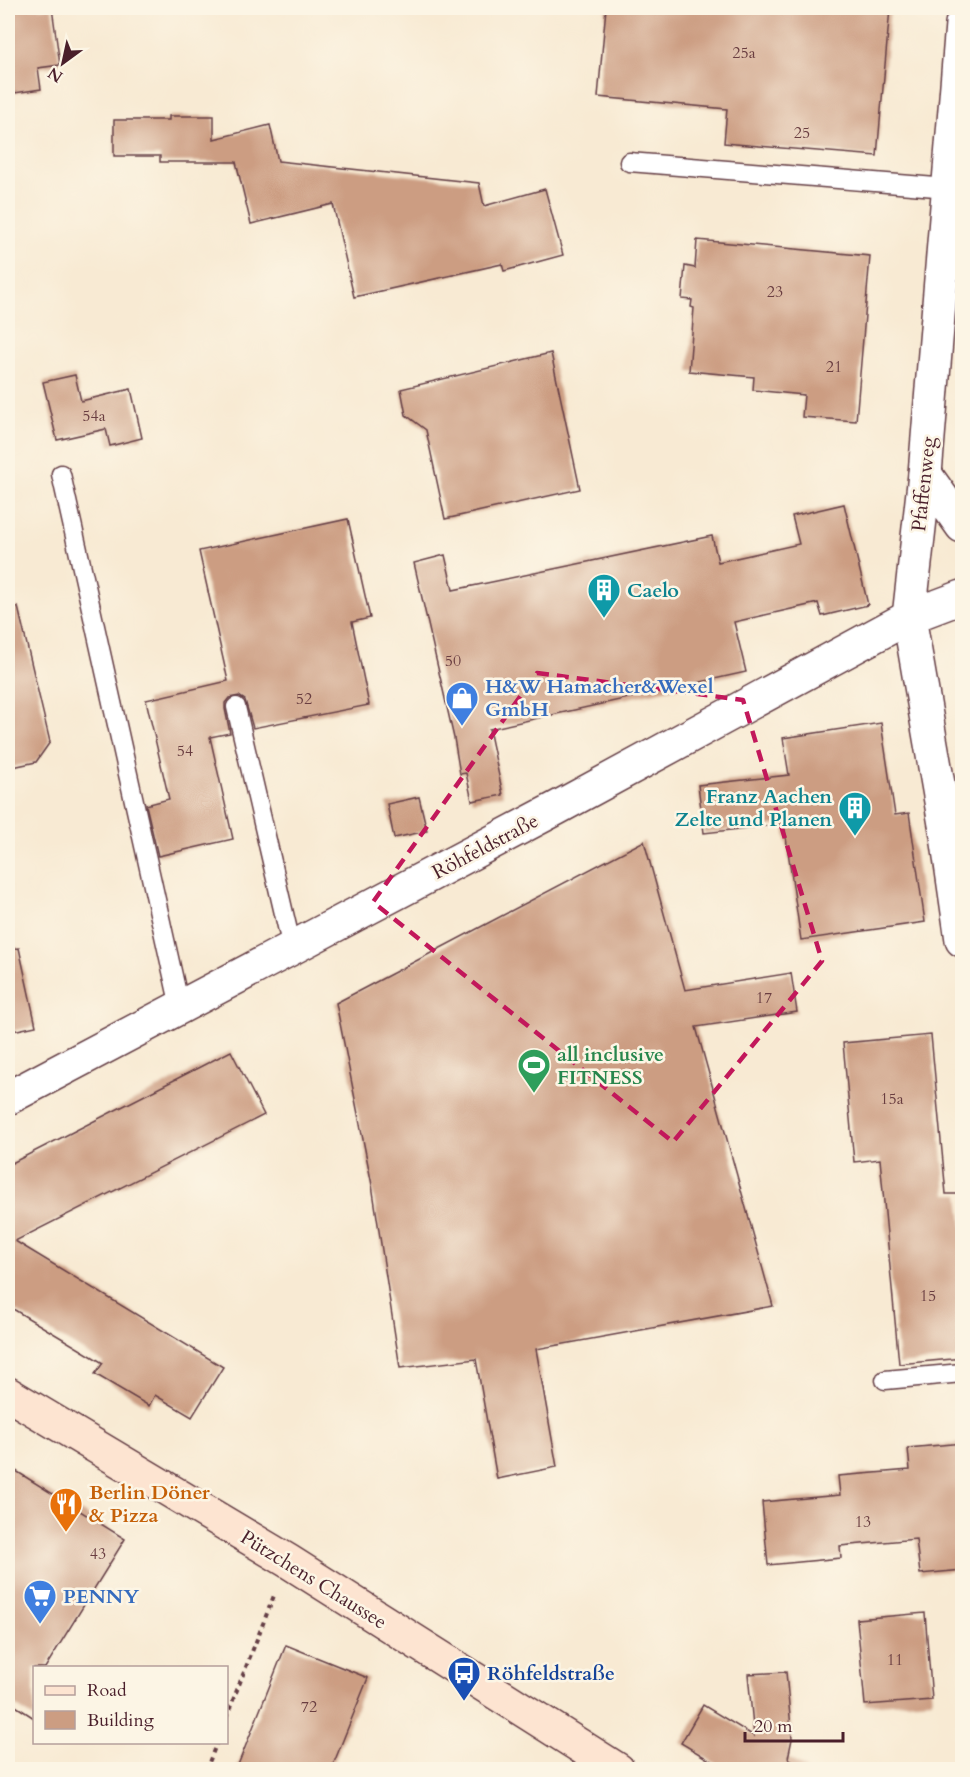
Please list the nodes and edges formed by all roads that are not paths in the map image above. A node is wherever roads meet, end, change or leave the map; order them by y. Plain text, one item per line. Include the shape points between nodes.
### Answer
1 (963, 24) edge
2 (628, 162) dead end
3 (948, 188) junction
4 (61, 474) dead end
5 (925, 474) junction
6 (963, 526) edge
7 (963, 597) edge
8 (909, 617) junction
9 (236, 707) dead end
10 (963, 940) edge
11 (292, 948) junction
12 (180, 1007) junction
13 (8, 1098) edge
14 (963, 1373) edge
15 (885, 1380) dead end
16 (8, 1394) edge
17 (618, 1770) edge

1 - 3 street, Pfaffenweg
2 - 3 lane
3 - 5 street, Pfaffenweg
4 - 12 lane
5 - 6 street
5 - 8 street, Pfaffenweg
7 - 8 street, Röhfeldstraße
8 - 10 street, Pfaffenweg
8 - 11 street, Röhfeldstraße
9 - 11 lane
11 - 12 street, Röhfeldstraße
12 - 13 street, Röhfeldstraße
14 - 15 lane
16 - 17 street, Pützchens Chaussee via 288,1561

